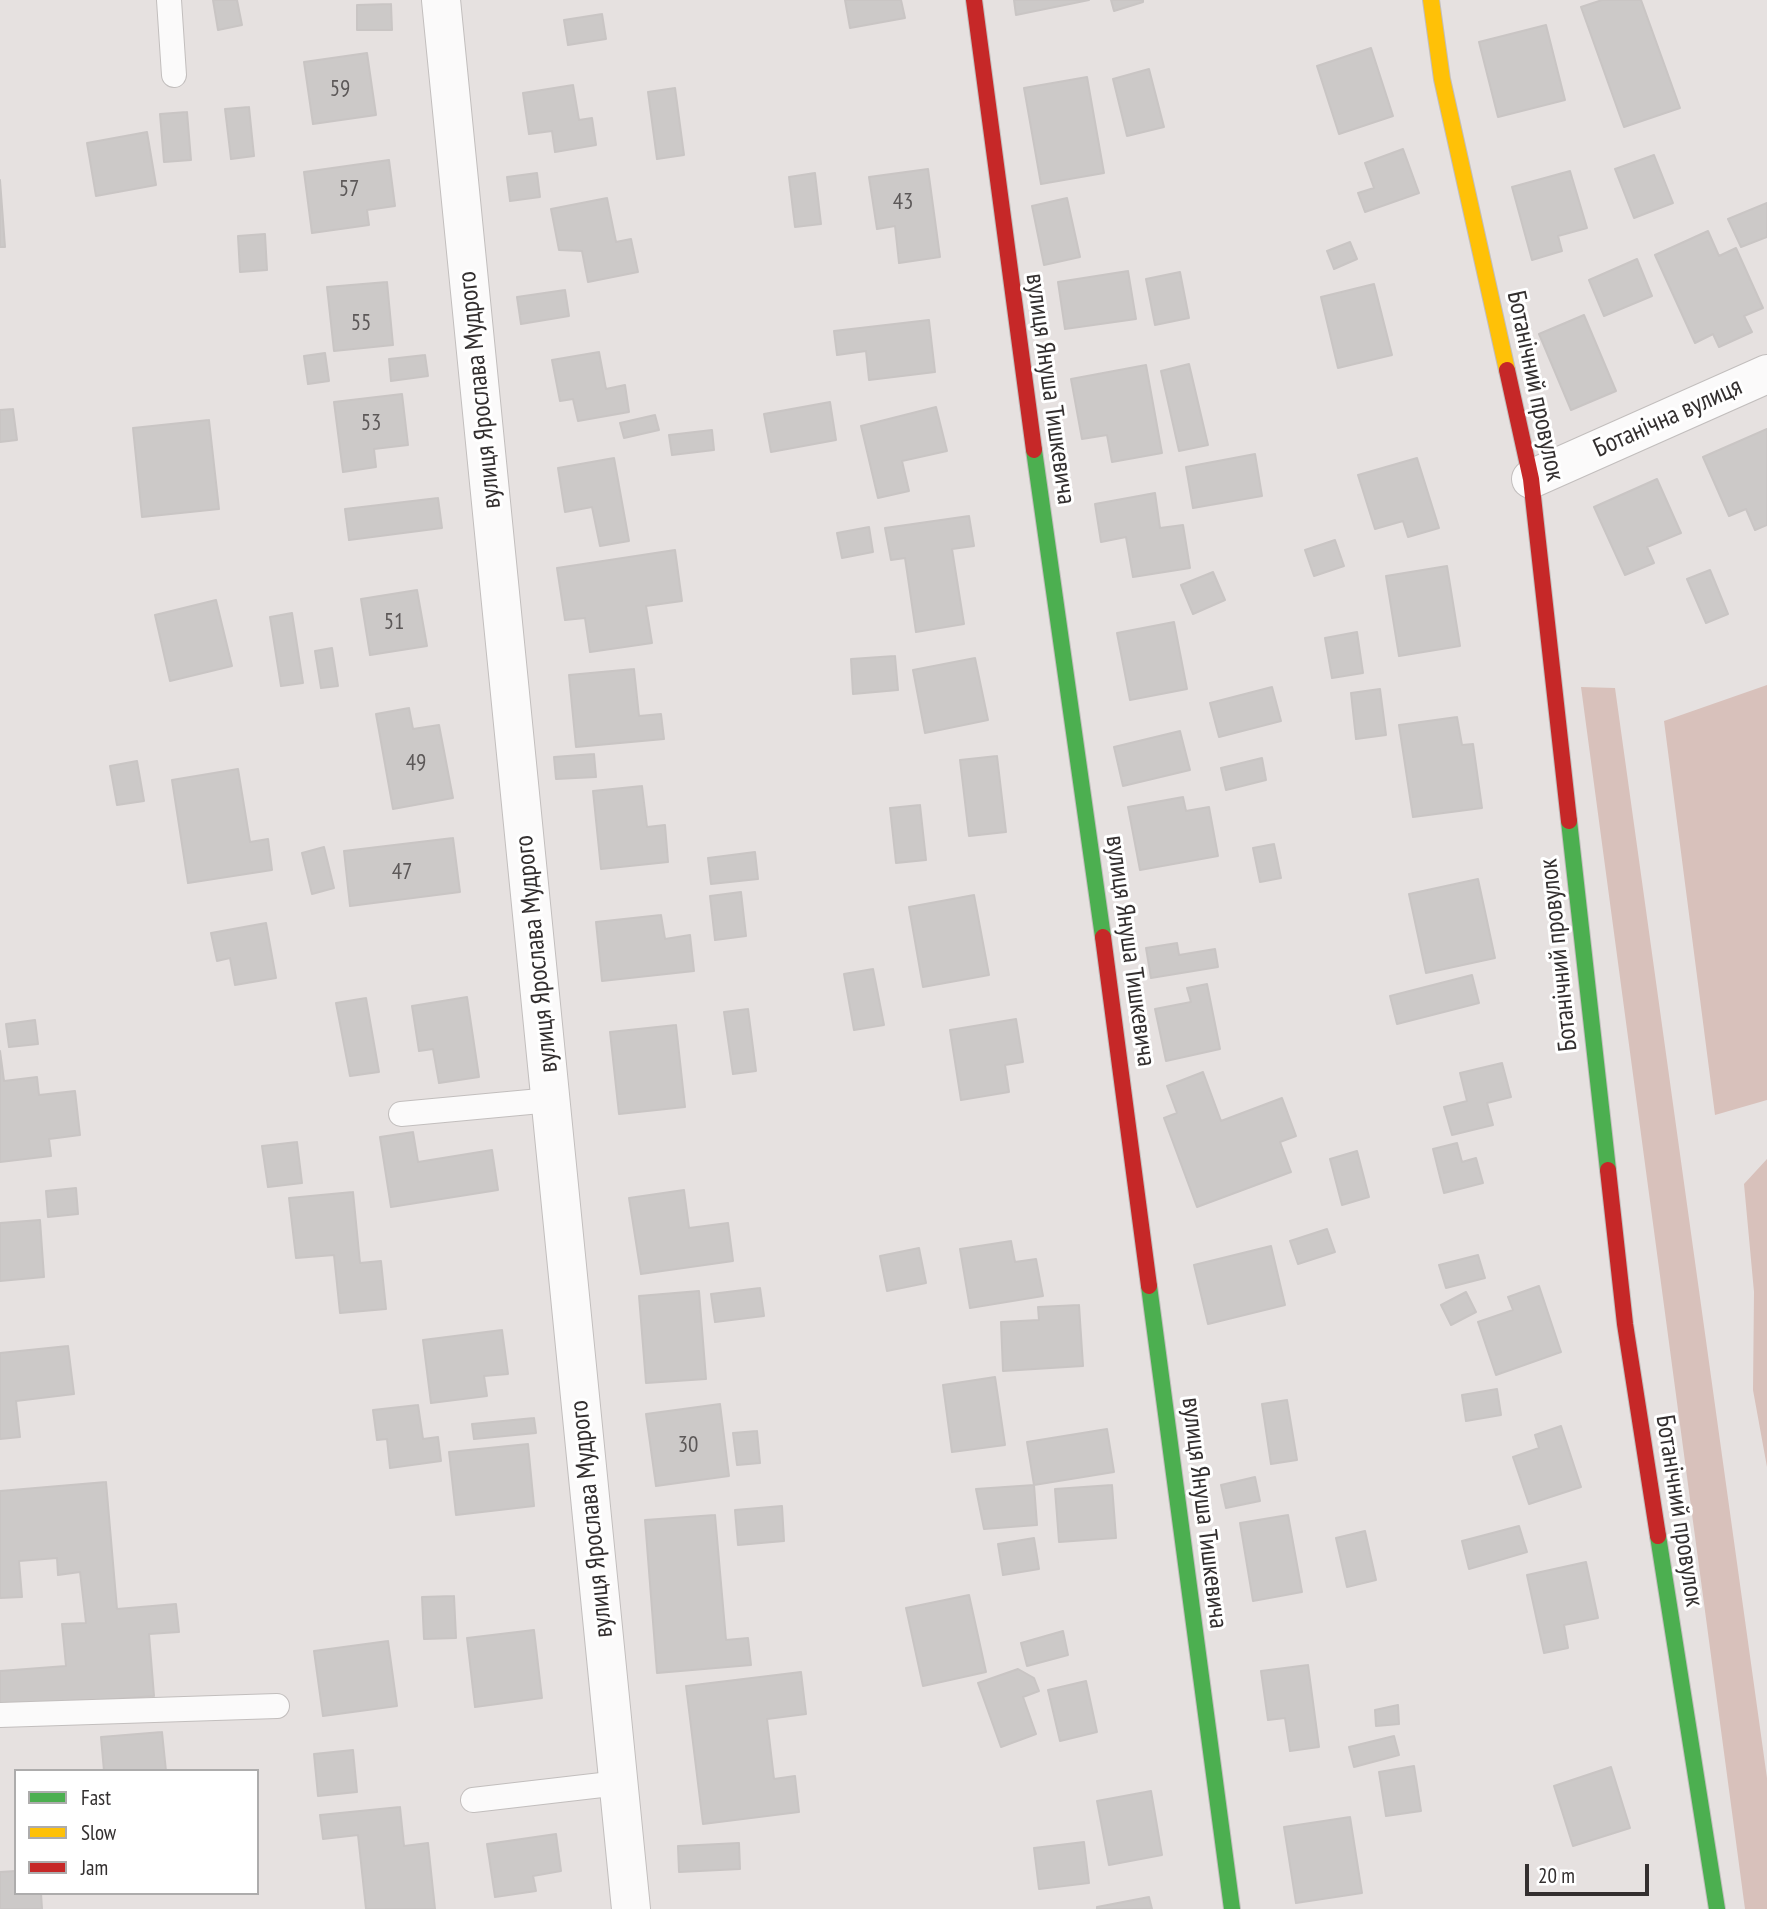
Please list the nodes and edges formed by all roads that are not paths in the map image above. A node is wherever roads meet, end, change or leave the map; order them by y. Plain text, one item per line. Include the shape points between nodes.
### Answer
1 (169, 0) edge
2 (441, 0) edge
3 (974, 0) edge
4 (1432, 0) edge
5 (174, 75) dead end
6 (1767, 374) edge
7 (1531, 479) junction
8 (551, 1100) junction
9 (401, 1114) dead end
10 (277, 1706) dead end
11 (0, 1715) edge
12 (619, 1783) junction
13 (472, 1800) dead end
14 (631, 1909) edge
15 (1231, 1909) edge
16 (1717, 1909) edge

1 - 5 lane
2 - 8 street, вулиця Ярослава Мудрого
3 - 15 street, вулиця Януша Тишкевича
4 - 7 street, Ботанічний провулок via 1442,79
6 - 7 street, Ботанічна вулиця
7 - 16 street, Ботанічний провулок via 1625,1324
8 - 9 lane
8 - 12 street, вулиця Ярослава Мудрого
10 - 11 lane
12 - 13 lane
12 - 14 street, вулиця Ярослава Мудрого

